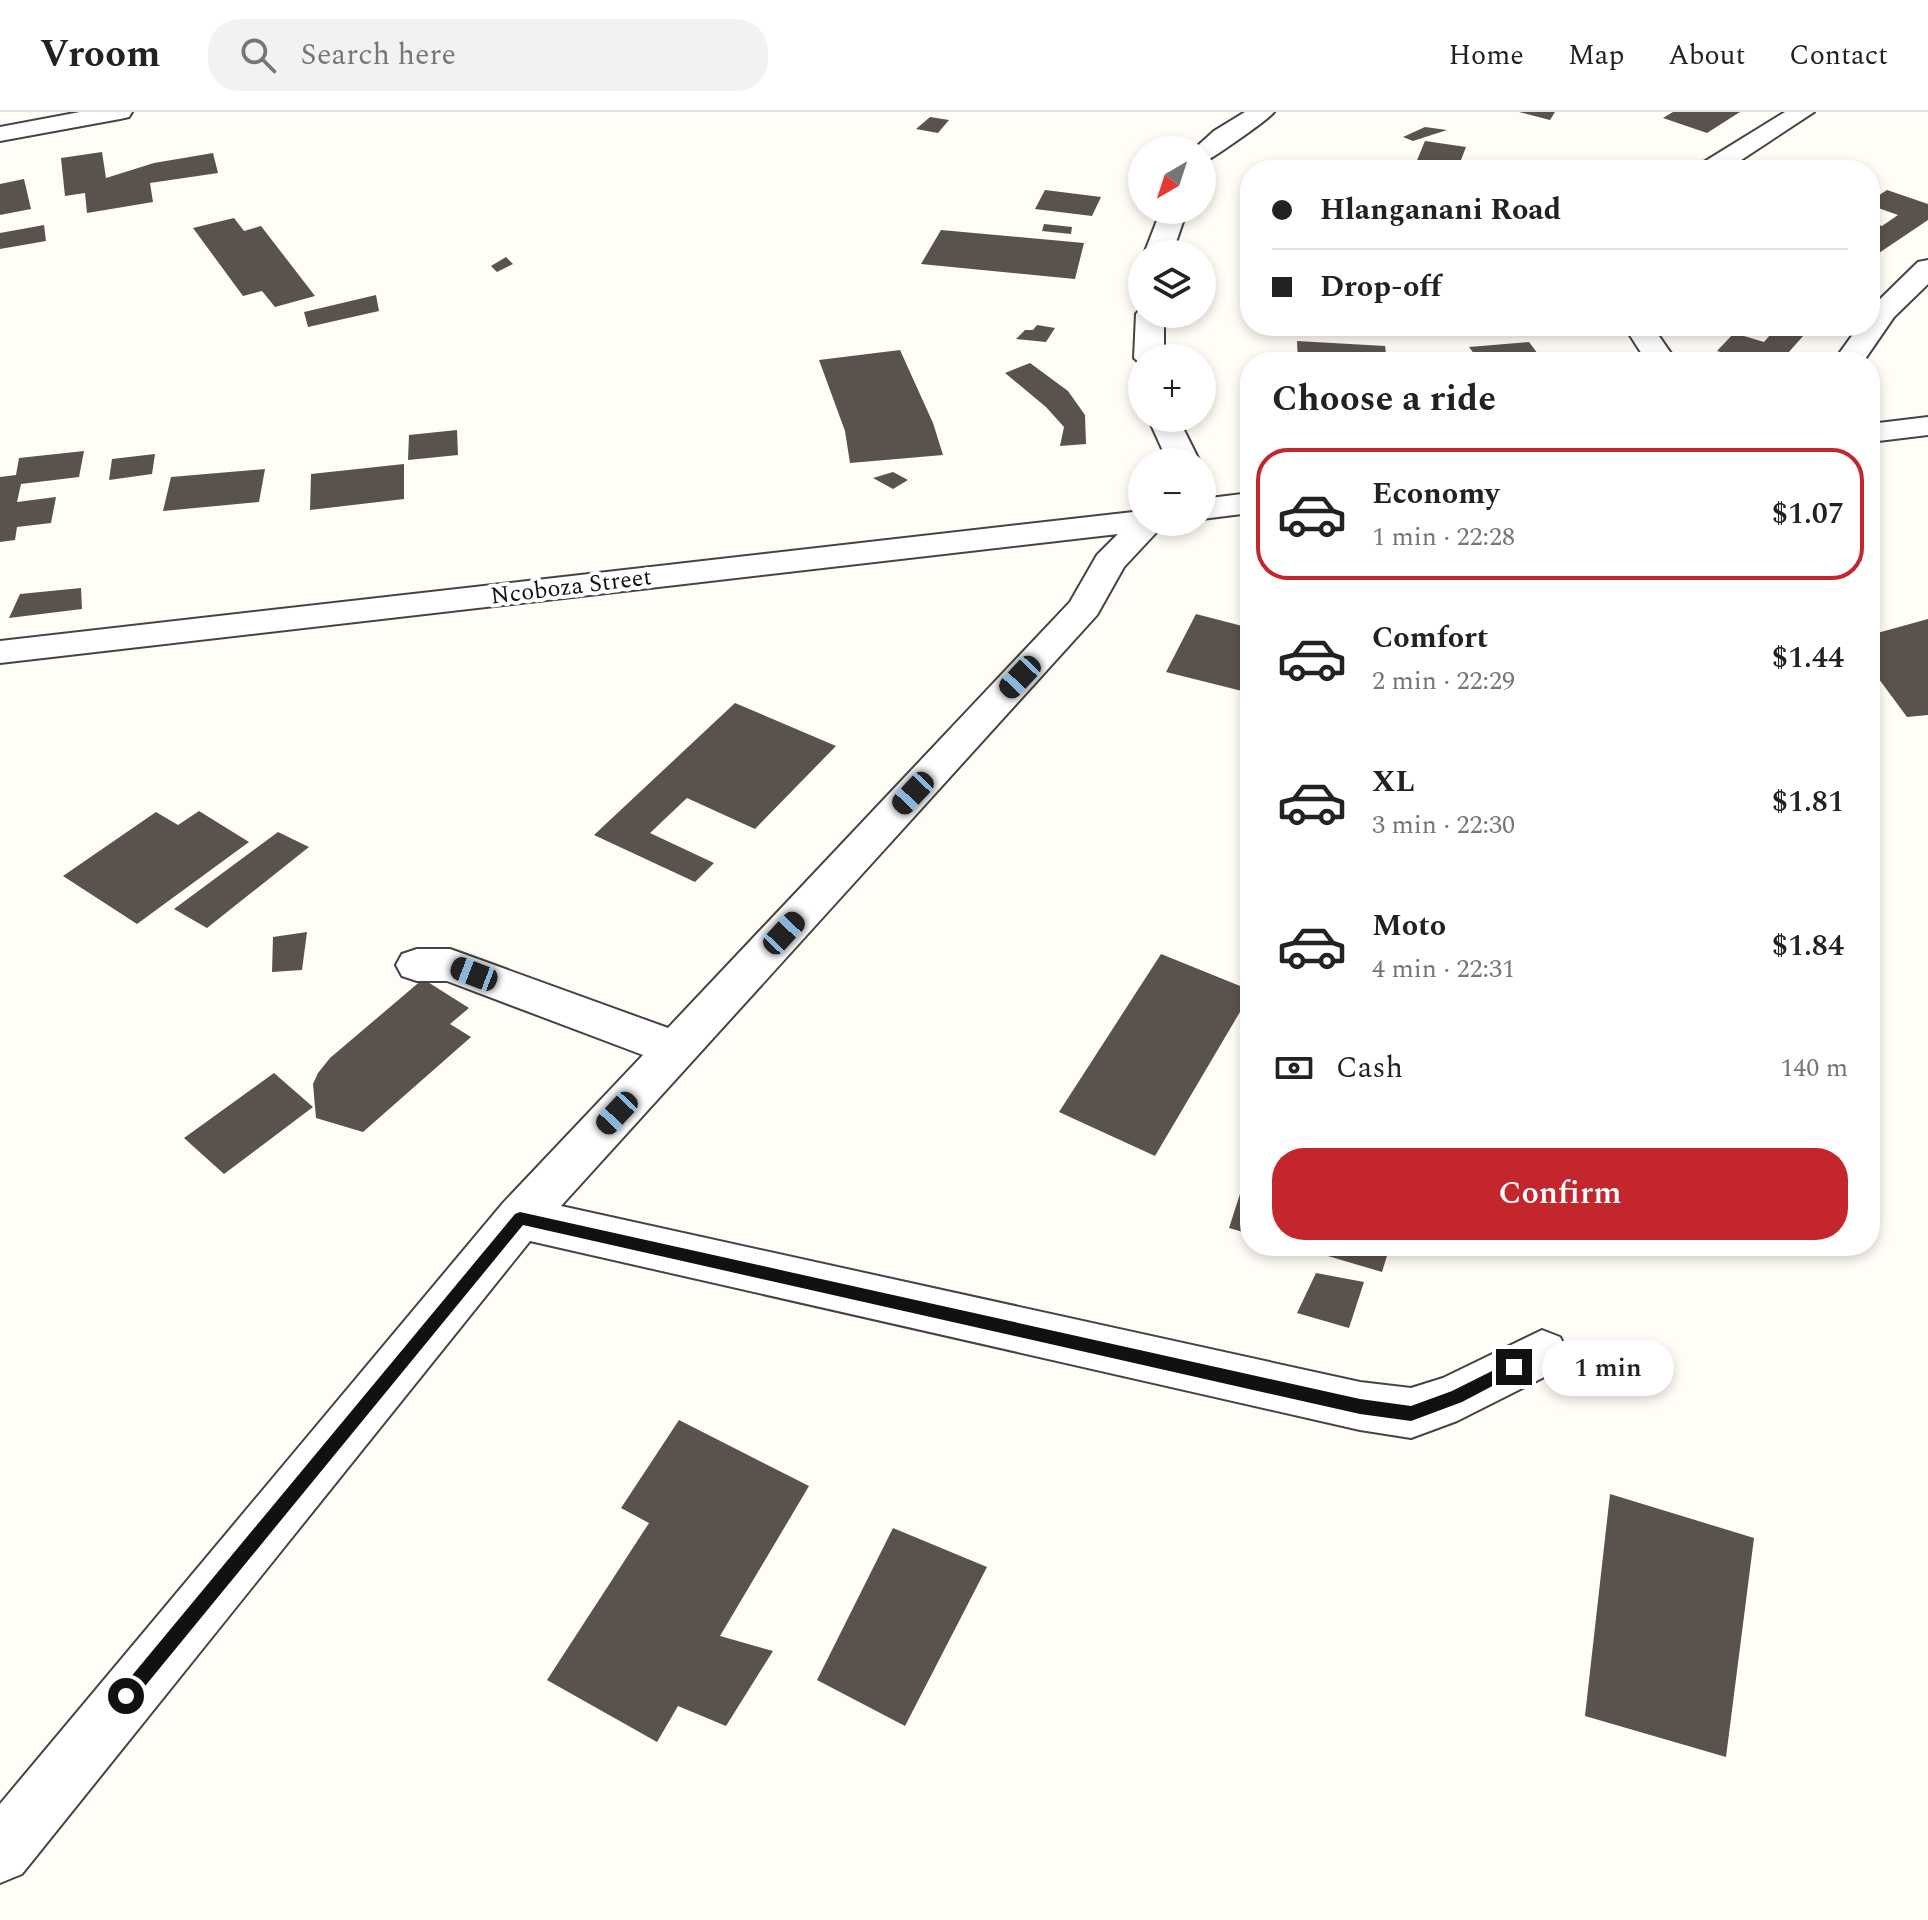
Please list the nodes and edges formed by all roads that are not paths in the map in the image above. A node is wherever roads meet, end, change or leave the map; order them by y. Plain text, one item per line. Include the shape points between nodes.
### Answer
1 (120, 112) edge
2 (1262, 112) edge
3 (1802, 112) edge
4 (0, 134) edge
5 (1216, 142) edge
6 (1724, 160) edge
7 (1928, 268) edge
8 (1880, 317) edge
9 (1928, 426) edge
10 (1880, 432) edge
11 (1240, 504) edge
12 (1216, 505) edge
13 (1128, 523) edge
14 (1135, 536) edge
15 (0, 652) edge
16 (417, 965) dead end
17 (676, 1049) junction
18 (520, 1218) junction
19 (1542, 1353) dead end
20 (0, 1852) edge

1 - 4 street
2 - 5 street
3 - 6 street
7 - 8 street
9 - 10 street
11 - 12 street
13 - 15 street, Ncoboza Street
14 - 17 street via 1109,562 1085,607
16 - 17 street via 450,965
17 - 18 street
18 - 19 street via 1360,1406 1411,1413 1457,1397
18 - 20 street

